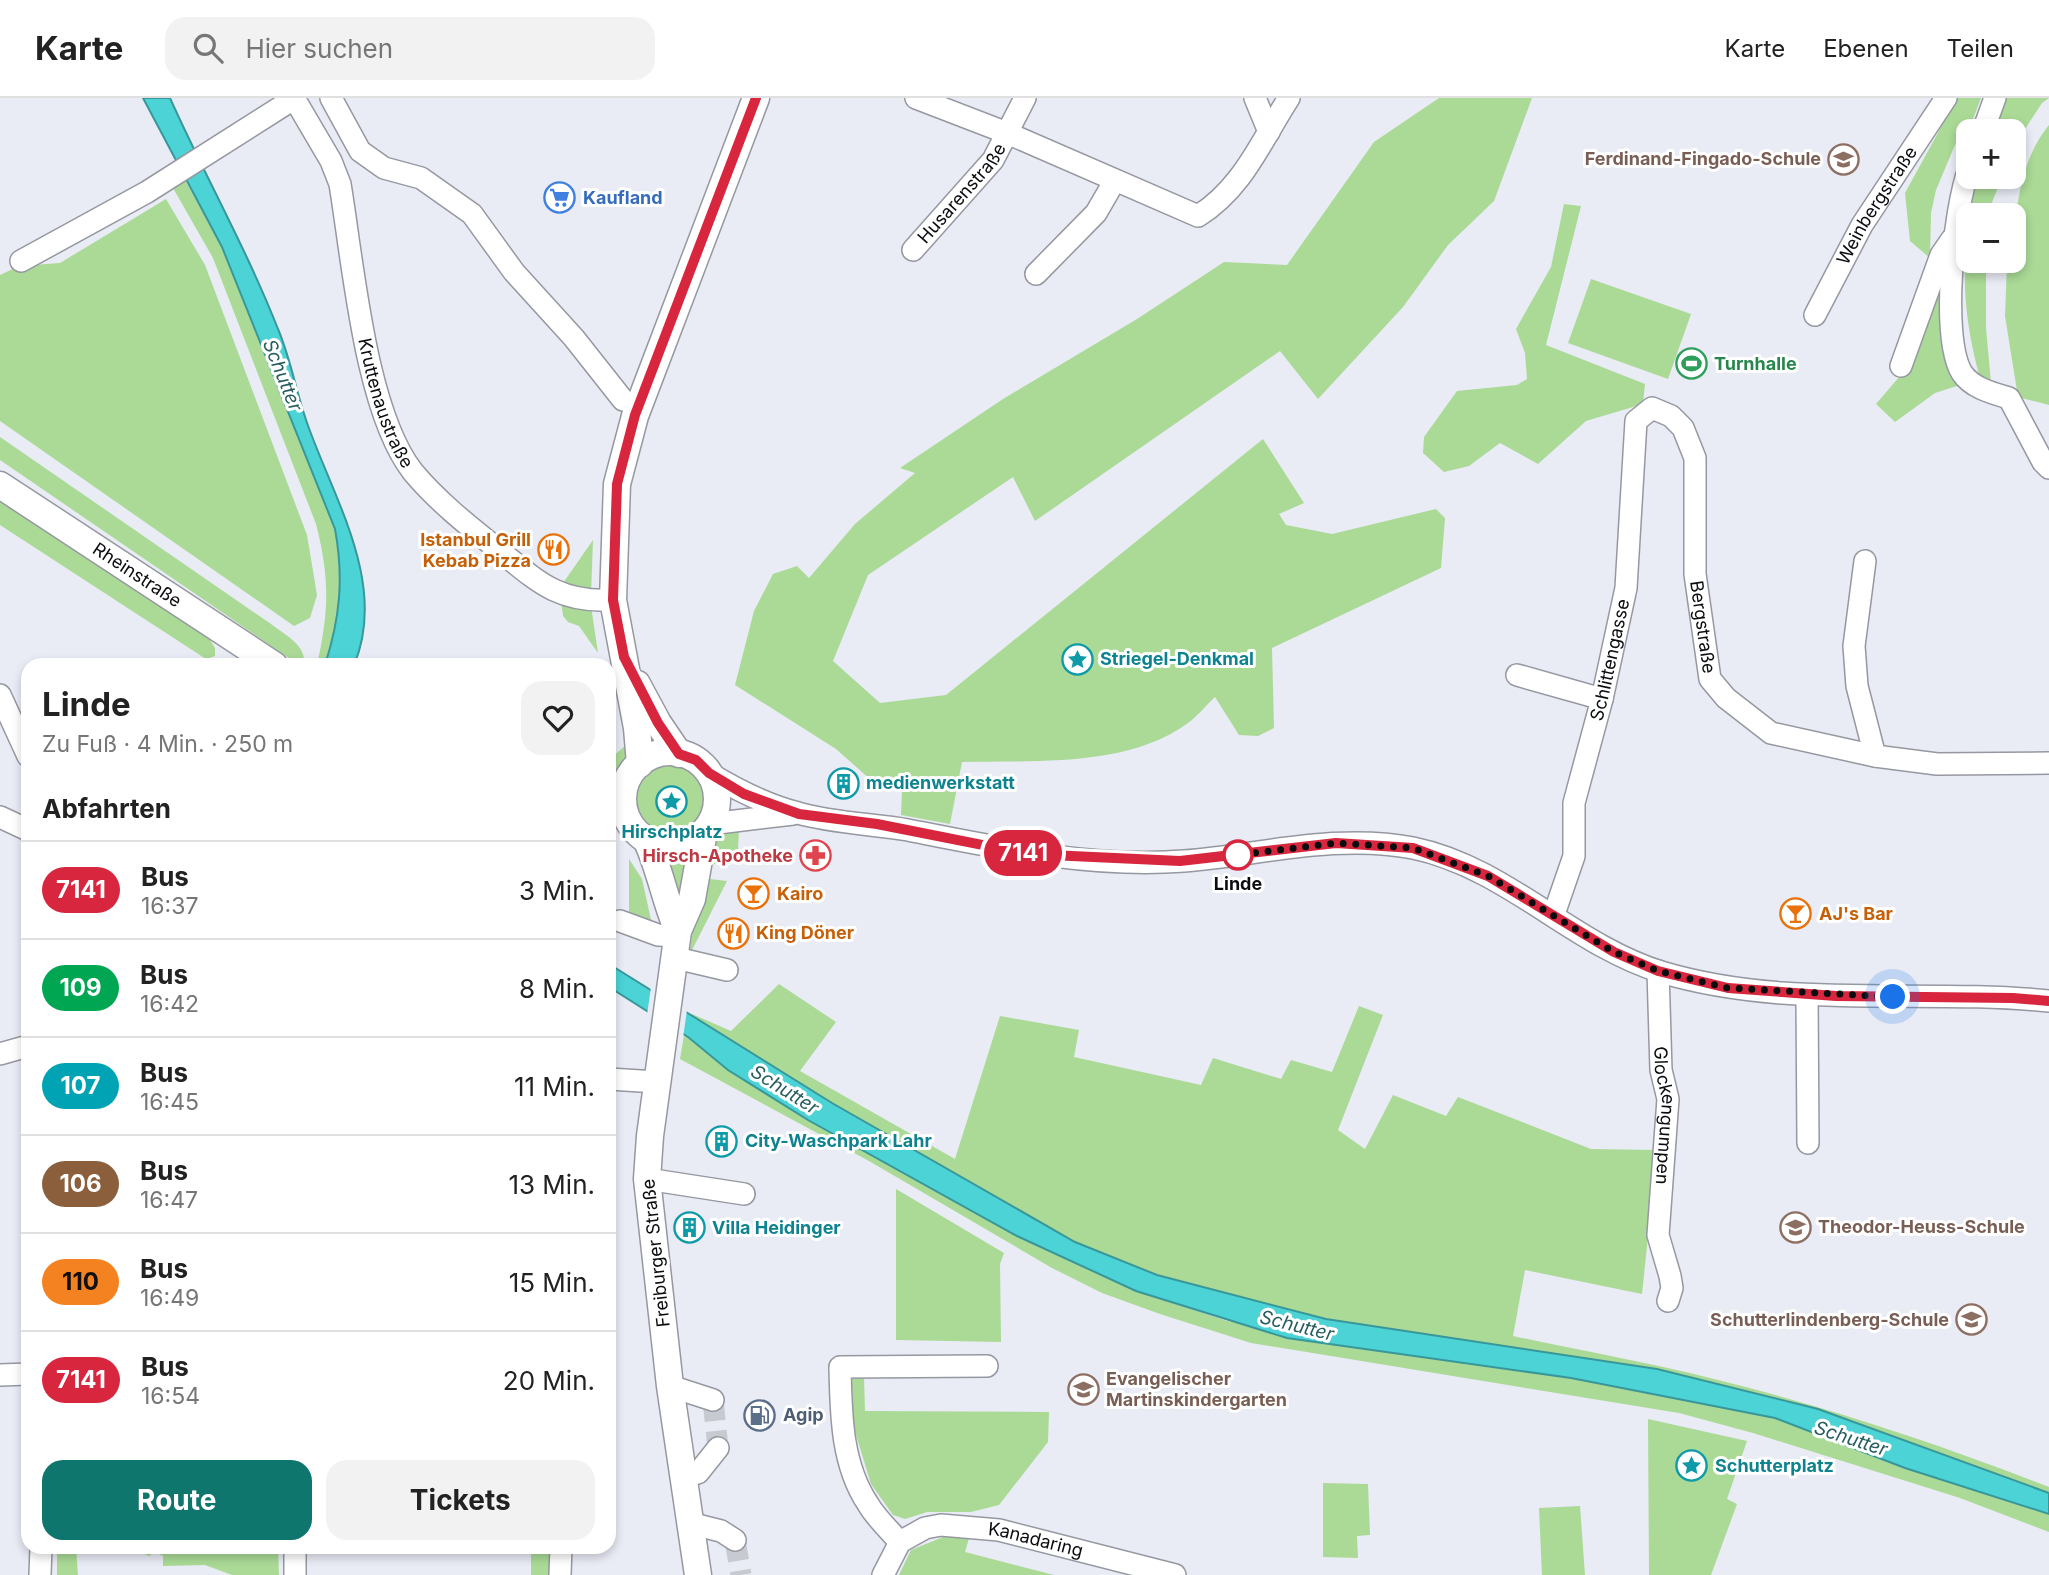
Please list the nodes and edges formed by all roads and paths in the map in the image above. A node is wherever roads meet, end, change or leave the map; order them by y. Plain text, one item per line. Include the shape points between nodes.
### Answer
1 (294, 98) edge
2 (331, 98) edge
3 (755, 98) edge
4 (916, 98) edge
5 (1025, 98) edge
6 (1255, 98) edge
7 (1289, 98) edge
8 (1946, 98) edge
9 (1995, 98) edge
10 (1987, 119) edge
11 (1269, 132) junction
12 (1007, 133) junction
13 (1114, 182) junction
14 (1961, 189) edge
15 (1952, 239) junction
16 (914, 250) dead end
17 (21, 261) dead end
18 (1037, 274) dead end
19 (1815, 316) dead end
20 (1901, 366) dead end
21 (622, 400) dead end
22 (1652, 408) joint
23 (2049, 468) edge
24 (0, 485) edge
25 (1866, 561) dead end
26 (613, 600) junction
27 (624, 657) junction
28 (260, 658) edge
29 (1517, 675) dead end
30 (0, 695) edge
31 (1602, 699) junction
32 (21, 741) edge
33 (679, 754) junction
34 (1875, 756) junction
35 (2049, 763) edge
36 (709, 773) junction
37 (625, 781) edge
38 (799, 814) junction
39 (0, 817) edge
40 (21, 827) edge
41 (707, 828) junction
42 (629, 830) edge
43 (1554, 914) junction
44 (620, 921) dead end
45 (677, 948) junction
46 (727, 970) dead end
47 (1658, 971) junction
48 (1807, 995) junction
49 (2049, 1001) edge
50 (21, 1048) edge
51 (0, 1054) edge
52 (616, 1079) edge
53 (657, 1082) junction
54 (1808, 1143) dead end
55 (647, 1179) junction
56 (744, 1194) dead end
57 (1668, 1301) dead end
58 (987, 1366) dead end
59 (21, 1374) edge
60 (0, 1375) edge
61 (670, 1386) junction
62 (713, 1401) dead end
63 (718, 1448) dead end
64 (682, 1476) junction
65 (689, 1523) junction
66 (735, 1540) dead end
67 (900, 1542) junction
68 (41, 1554) edge
69 (295, 1554) edge
70 (561, 1554) edge
71 (40, 1575) edge
72 (295, 1575) edge
73 (560, 1575) edge
74 (698, 1575) edge
75 (883, 1575) edge
76 (1175, 1575) edge

1 - 17 street, Kruttenaustraße via 166,180
1 - 26 street, Kruttenaustraße via 340,184 372,373 389,428 412,470 441,501 546,589 596,601
2 - 21 street via 360,151 384,168 421,178 472,214 514,272
3 - 26 main road via 624,451 617,484
4 - 12 street, Husarenstraße
5 - 12 street
6 - 11 street
7 - 11 street
8 - 19 street, Weinbergstraße via 1862,225
9 - 10 street
11 - 13 street, Husarenstraße via 1240,180 1198,216
12 - 13 street, Husarenstraße
12 - 16 street, Husarenstraße via 993,160
13 - 18 street via 1096,213
14 - 15 street
15 - 20 street via 1941,255
15 - 23 street via 1952,336 1958,365 1971,383 2009,398
22 - 31 street, Schlittengasse via 1636,421 1626,588
22 - 34 street, Bergstraße via 1671,416 1683,428 1695,458 1695,574 1710,679 1726,698 1771,733
24 - 28 main road, Rheinstraße
25 - 34 street via 1854,646 1857,686
26 - 27 main road
27 - 33 main road
27 - 37 main road via 637,728
29 - 31 street
30 - 32 street
31 - 43 street, Schlittengasse via 1574,803 1574,856
33 - 36 main road via 696,760
33 - 37 main road via 665,753
34 - 35 street, Bergstraße via 1937,764
36 - 38 street via 744,794
36 - 41 main road via 717,799
37 - 42 main road via 623,800
38 - 41 street
38 - 43 street via 877,824 1028,854 1136,862 1336,843 1413,848 1488,876
39 - 40 street
41 - 42 main road via 676,846 660,845
41 - 45 main road, Freiburger Straße
42 - 45 main road, Freiburger Straße via 661,874
43 - 47 street via 1614,952
44 - 45 street via 658,935
45 - 46 street
45 - 53 main road, Freiburger Straße
47 - 48 street via 1728,988
47 - 57 street, Glockengumpen via 1661,1070 1668,1112 1658,1235 1672,1288
48 - 49 street
48 - 54 street
50 - 51 street
52 - 53 street
53 - 55 main road, Freiburger Straße
55 - 56 street
55 - 61 main road, Freiburger Straße
58 - 67 street via 840,1367 841,1426 853,1470 867,1504
59 - 60 street
61 - 62 street
61 - 64 main road, Freiburger Straße
63 - 64 street via 698,1473
64 - 65 main road, Freiburger Straße
65 - 66 street via 721,1531
65 - 74 main road, Freiburger Straße
67 - 75 street
67 - 76 street, Kanadaring via 941,1525 984,1527
68 - 71 street
69 - 72 street
70 - 73 street

